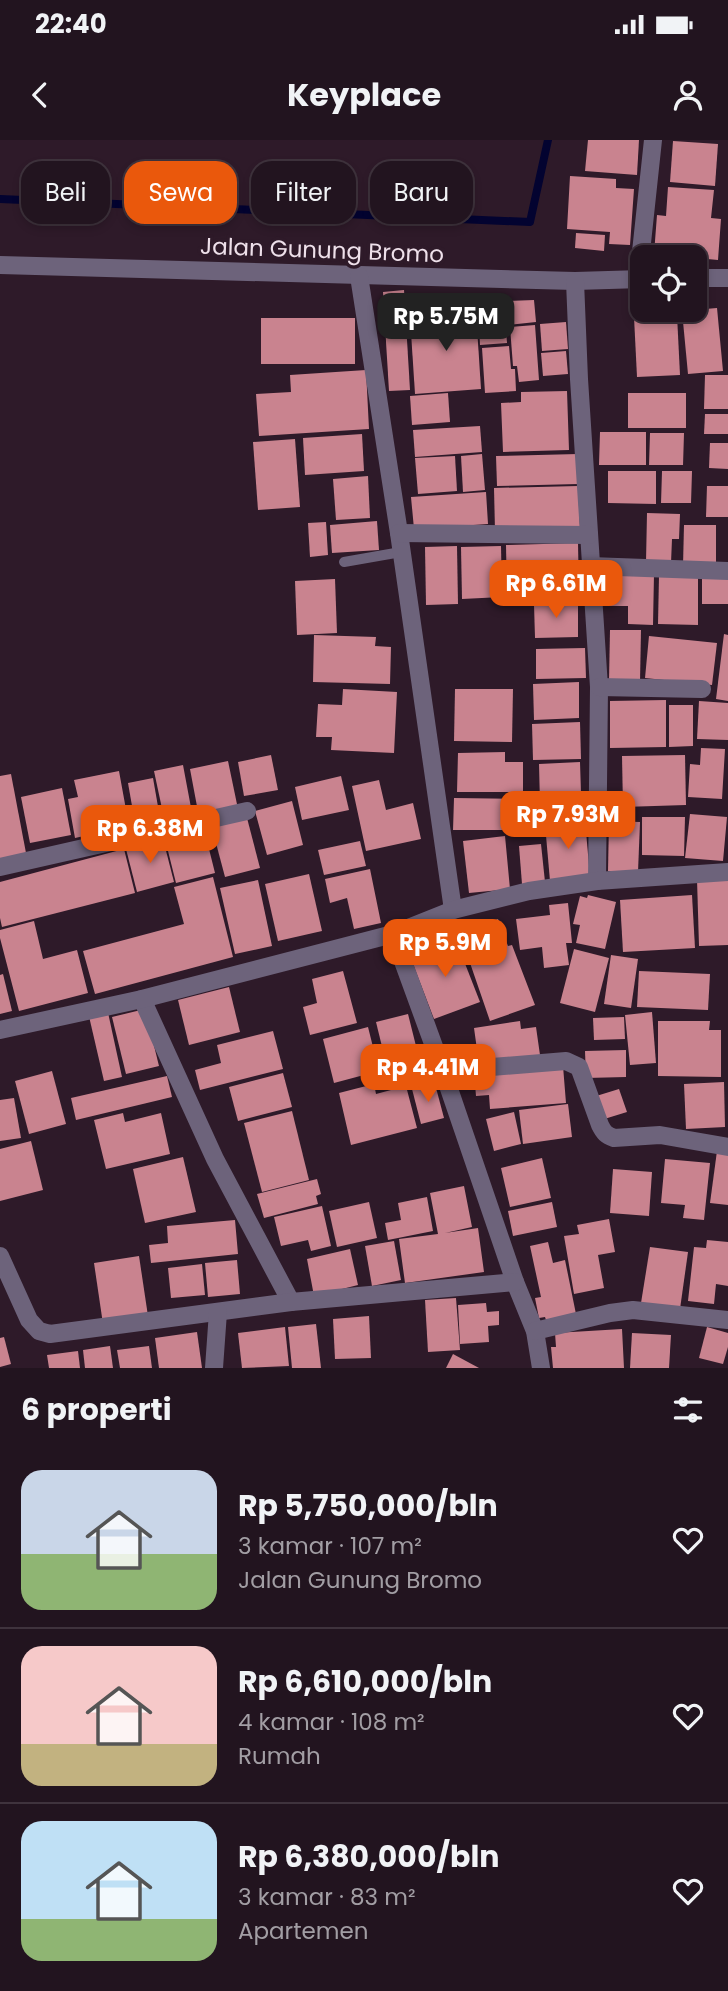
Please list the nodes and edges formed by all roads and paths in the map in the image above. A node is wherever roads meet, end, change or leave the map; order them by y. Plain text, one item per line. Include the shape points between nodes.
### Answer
1 (653, 140) edge
2 (643, 245) edge
3 (0, 265) edge
4 (359, 276) junction
5 (707, 278) edge
6 (728, 278) edge
7 (630, 279) edge
8 (575, 281) junction
9 (399, 533) junction
10 (589, 535) junction
11 (401, 552) junction
12 (344, 562) dead end
13 (590, 566) junction
14 (728, 571) edge
15 (598, 687) junction
16 (702, 689) dead end
17 (247, 811) dead end
18 (0, 867) edge
19 (728, 873) edge
20 (597, 881) junction
21 (453, 910) junction
22 (393, 934) junction
23 (142, 999) junction
24 (0, 1030) edge
25 (443, 1071) junction
26 (728, 1147) edge
27 (0, 1256) edge
28 (515, 1282) junction
29 (291, 1303) junction
30 (218, 1312) junction
31 (728, 1321) edge
32 (535, 1331) junction
33 (214, 1368) edge
34 (541, 1368) edge

1 - 2 street
3 - 4 street, Jalan Gunung Bromo
4 - 8 street, Jalan Gunung Bromo
4 - 9 street
5 - 6 street
7 - 8 street, Jalan Gunung Bromo
8 - 10 street
9 - 10 street
9 - 11 street
10 - 13 street
11 - 12 lane
11 - 21 street
13 - 14 street
13 - 15 street
15 - 16 street
15 - 20 street
17 - 18 street
19 - 20 street
20 - 21 street via 529,891
21 - 22 street
22 - 23 street
22 - 25 street
23 - 24 street
23 - 29 street via 215,1159
25 - 26 street via 566,1061 579,1067 600,1125 610,1137 660,1135
25 - 28 street
27 - 30 street via 29,1320 43,1333
28 - 29 street
28 - 32 street
29 - 30 street
30 - 33 street
31 - 32 street via 633,1310
32 - 34 street

